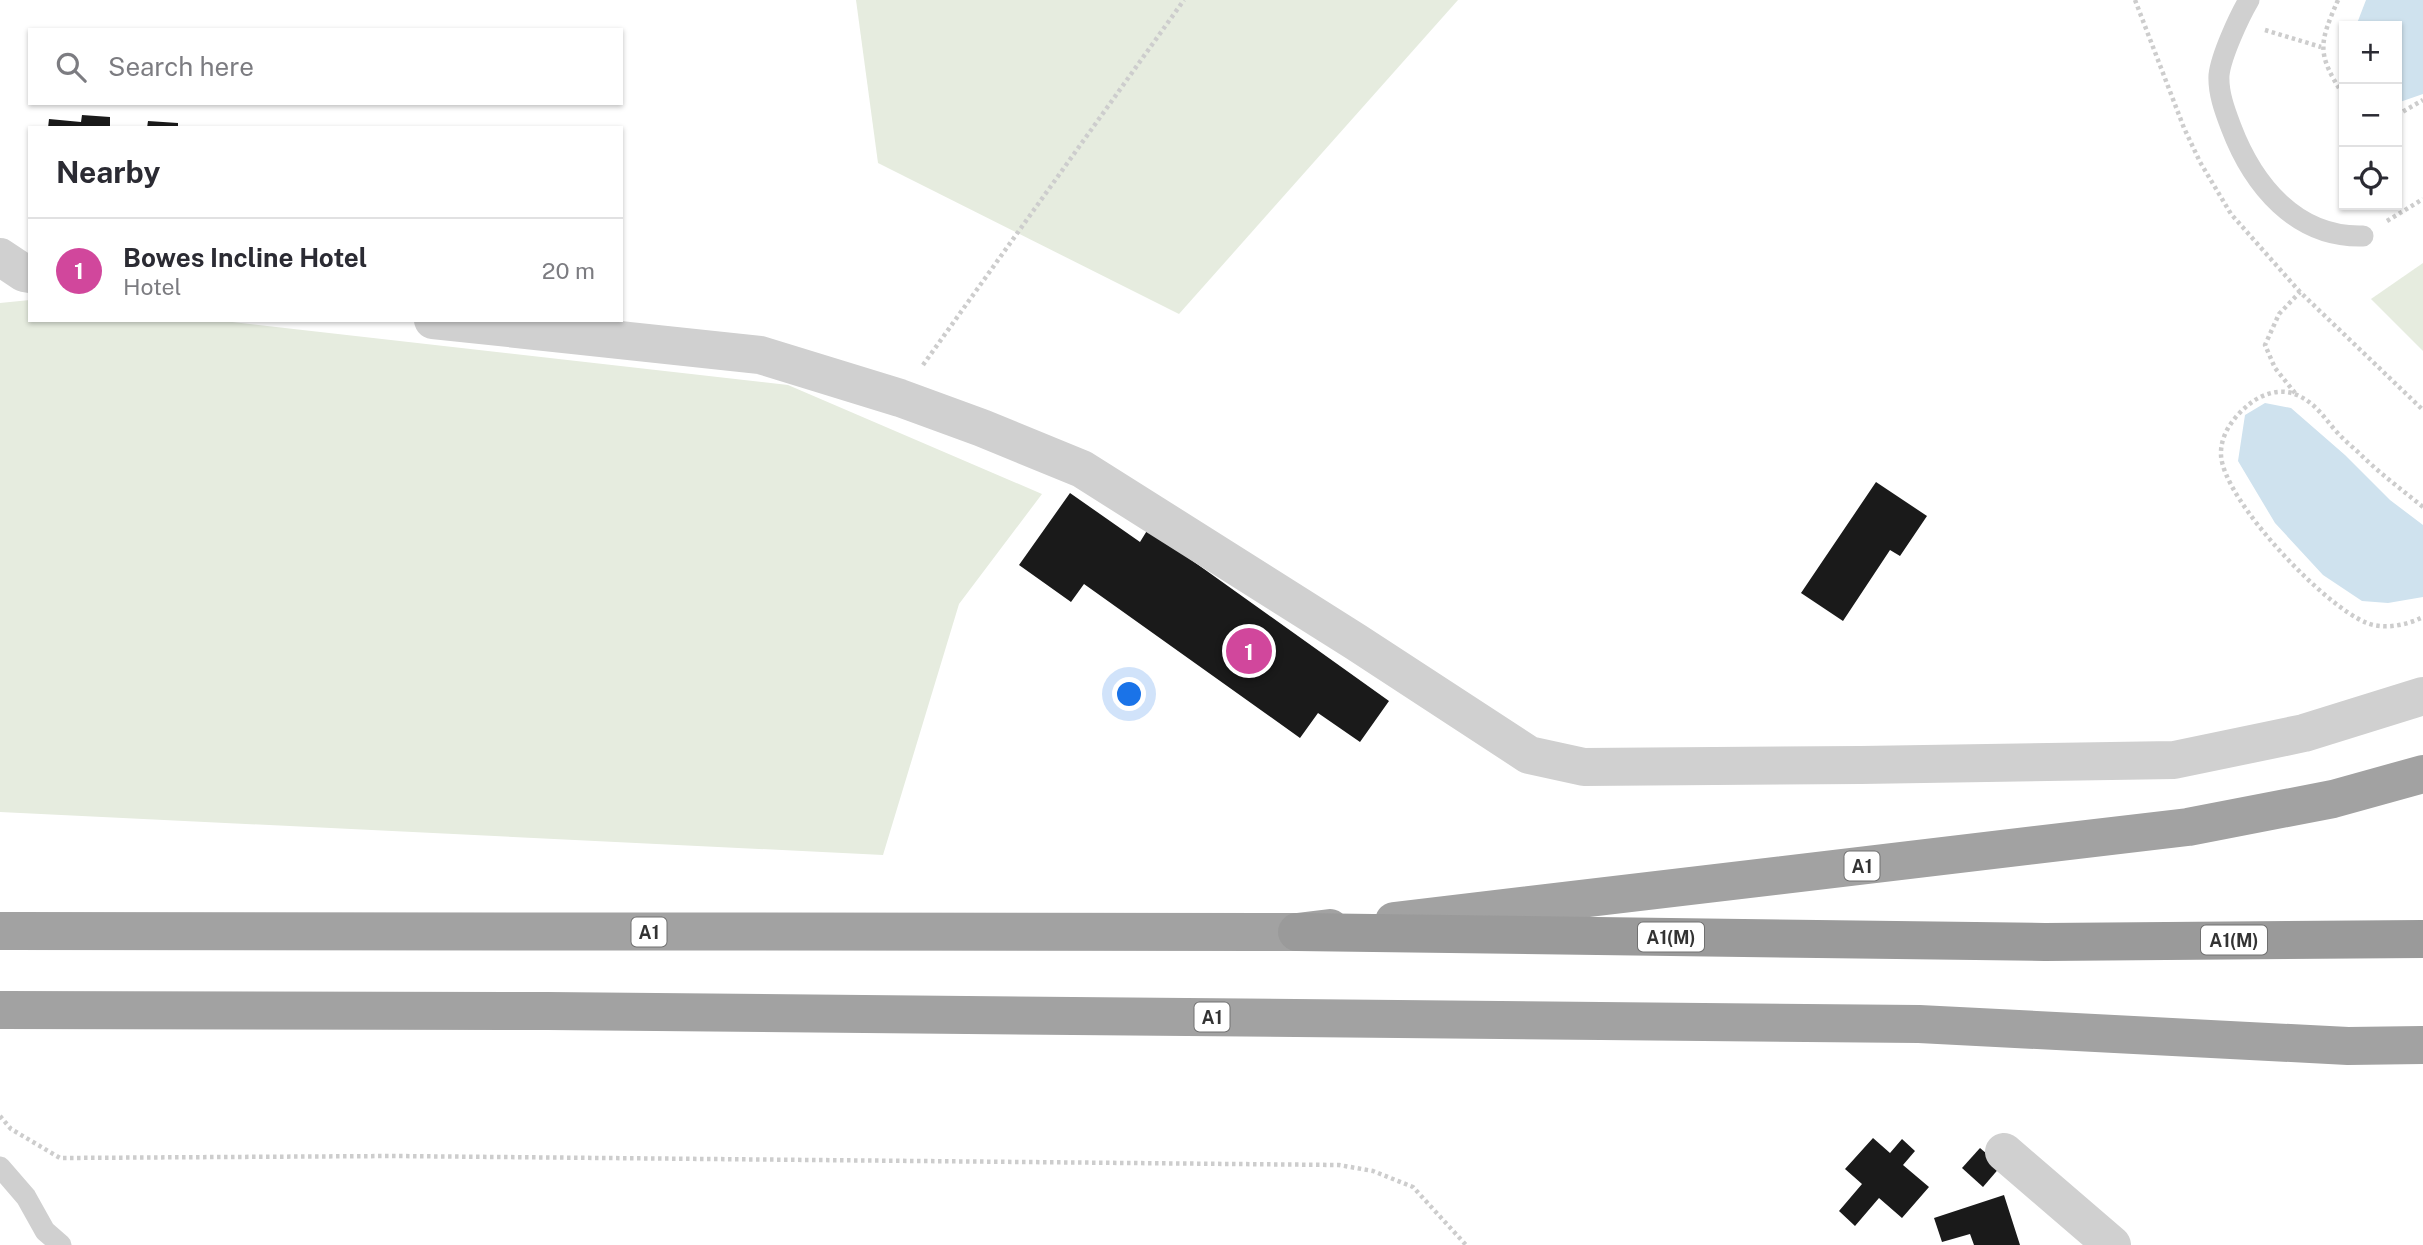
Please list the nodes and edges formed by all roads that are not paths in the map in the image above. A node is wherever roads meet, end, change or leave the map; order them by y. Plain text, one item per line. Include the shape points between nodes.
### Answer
1 (2249, 0) edge
2 (2363, 236) road end
3 (0, 257) edge
4 (28, 274) edge
5 (452, 322) edge
6 (2423, 696) edge
7 (2423, 774) edge
8 (0, 931) edge
9 (1297, 932) junction
10 (2423, 939) edge
11 (0, 1010) edge
12 (2423, 1045) edge
13 (2004, 1152) dead end
14 (0, 1167) edge
15 (61, 1245) edge
16 (2112, 1245) edge

1 - 2 lane via 2219,74 2223,106 2236,142 2272,197 2296,217 2323,232
3 - 4 street
5 - 6 street via 760,355 900,398 1082,469 1529,755 1584,767 2174,760 2304,733
7 - 9 highway, A1 via 2333,799 2188,827
8 - 9 highway, A1
9 - 10 highway, A1(M) via 2045,942
11 - 12 highway, A1 via 1919,1024 2348,1046
13 - 16 street
14 - 15 lane via 26,1197 45,1231

